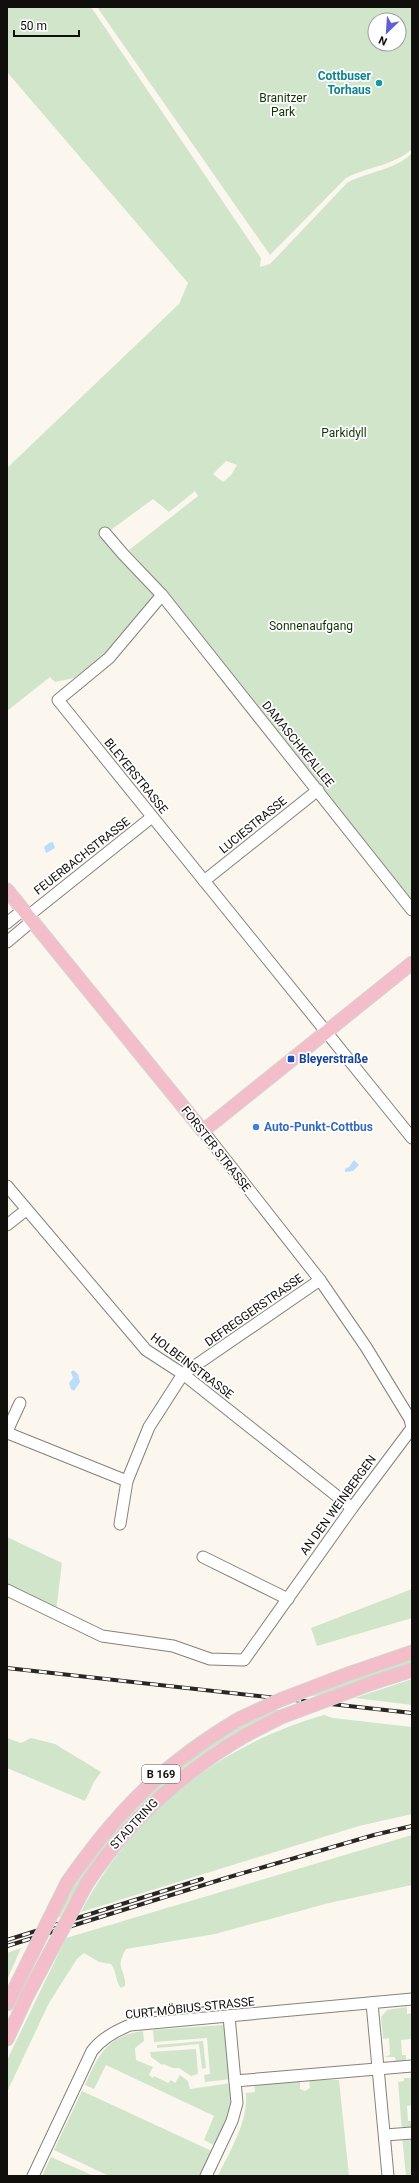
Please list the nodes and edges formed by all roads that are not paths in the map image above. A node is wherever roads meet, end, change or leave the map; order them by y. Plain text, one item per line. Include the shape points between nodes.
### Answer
1 (105, 533) dead end
2 (162, 594) junction
3 (318, 790) junction
4 (152, 817) junction
5 (204, 881) junction
6 (7, 890) edge
7 (412, 910) edge
8 (28, 916) junction
9 (7, 923) edge
10 (7, 942) edge
11 (412, 964) edge
12 (325, 1032) junction
13 (203, 1131) junction
14 (412, 1138) edge
15 (7, 1186) edge
16 (26, 1210) junction
17 (7, 1225) edge
18 (320, 1280) junction
19 (183, 1374) junction
20 (20, 1403) dead end
21 (411, 1421) edge
22 (127, 1480) junction
23 (352, 1508) junction
24 (120, 1524) dead end
25 (203, 1557) dead end
26 (7, 1590) edge
27 (288, 1599) junction
28 (412, 1652) edge
29 (412, 1670) edge
30 (412, 1999) edge
31 (372, 2003) junction
32 (7, 2004) edge
33 (229, 2016) junction
34 (7, 2039) edge
35 (412, 2066) edge
36 (380, 2069) junction
37 (235, 2081) junction
38 (412, 2133) edge
39 (385, 2135) junction
40 (33, 2176) edge
41 (206, 2176) edge
42 (388, 2176) edge

1 - 2 street, DAMASCHKEALLEE
2 - 3 street, DAMASCHKEALLEE
2 - 4 street, BLEYERSTRASSE via 109,658 58,700
3 - 5 street, LUCIESTRASSE
3 - 7 street, DAMASCHKEALLEE
4 - 5 street, BLEYERSTRASSE
4 - 8 street, FEUERBACHSTRASSE
5 - 12 street, BLEYERSTRASSE
6 - 8 main road, FORSTER STRASSE
8 - 9 street, FEUERBACHSTRASSE
8 - 10 street, FEUERBACHSTRASSE
8 - 13 main road, FORSTER STRASSE
11 - 12 main road
12 - 13 main road
12 - 14 street, BLEYERSTRASSE
13 - 18 street, FORSTER STRASSE
15 - 16 street, HOLBEINSTRASSE
16 - 17 street
16 - 19 street, HOLBEINSTRASSE via 146,1350
18 - 19 street, DEFREGGERSTRASSE
18 - 21 street, FORSTER STRASSE via 366,1346
19 - 22 street, DEFREGGERSTRASSE via 149,1427
19 - 23 street, HOLBEINSTRASSE
20 - 22 street via 8,1429 10,1434
21 - 23 street, AN DEN WEINBERGEN
22 - 24 street, DEFREGGERSTRASSE
23 - 27 street, AN DEN WEINBERGEN
25 - 27 street
26 - 27 street, AN DEN WEINBERGEN via 102,1636 173,1646 210,1659 244,1660
28 - 32 main road, STADTRING / B 169, bridge via 280,1700 239,1719 195,1747 155,1779 114,1820 67,1883
29 - 34 main road, STADTRING / B 169, bridge via 288,1715 246,1735 202,1762 162,1794 123,1833 86,1885 63,1925
30 - 31 street, CURT-MÖBIUS-STRASSE
31 - 33 street, CURT-MÖBIUS-STRASSE
31 - 36 street
33 - 37 street
33 - 40 street, CURT-MÖBIUS-STRASSE via 130,2025 118,2029 101,2041 88,2059
35 - 36 street
36 - 37 street
36 - 39 street
37 - 41 street via 235,2112
38 - 39 street
39 - 42 street

